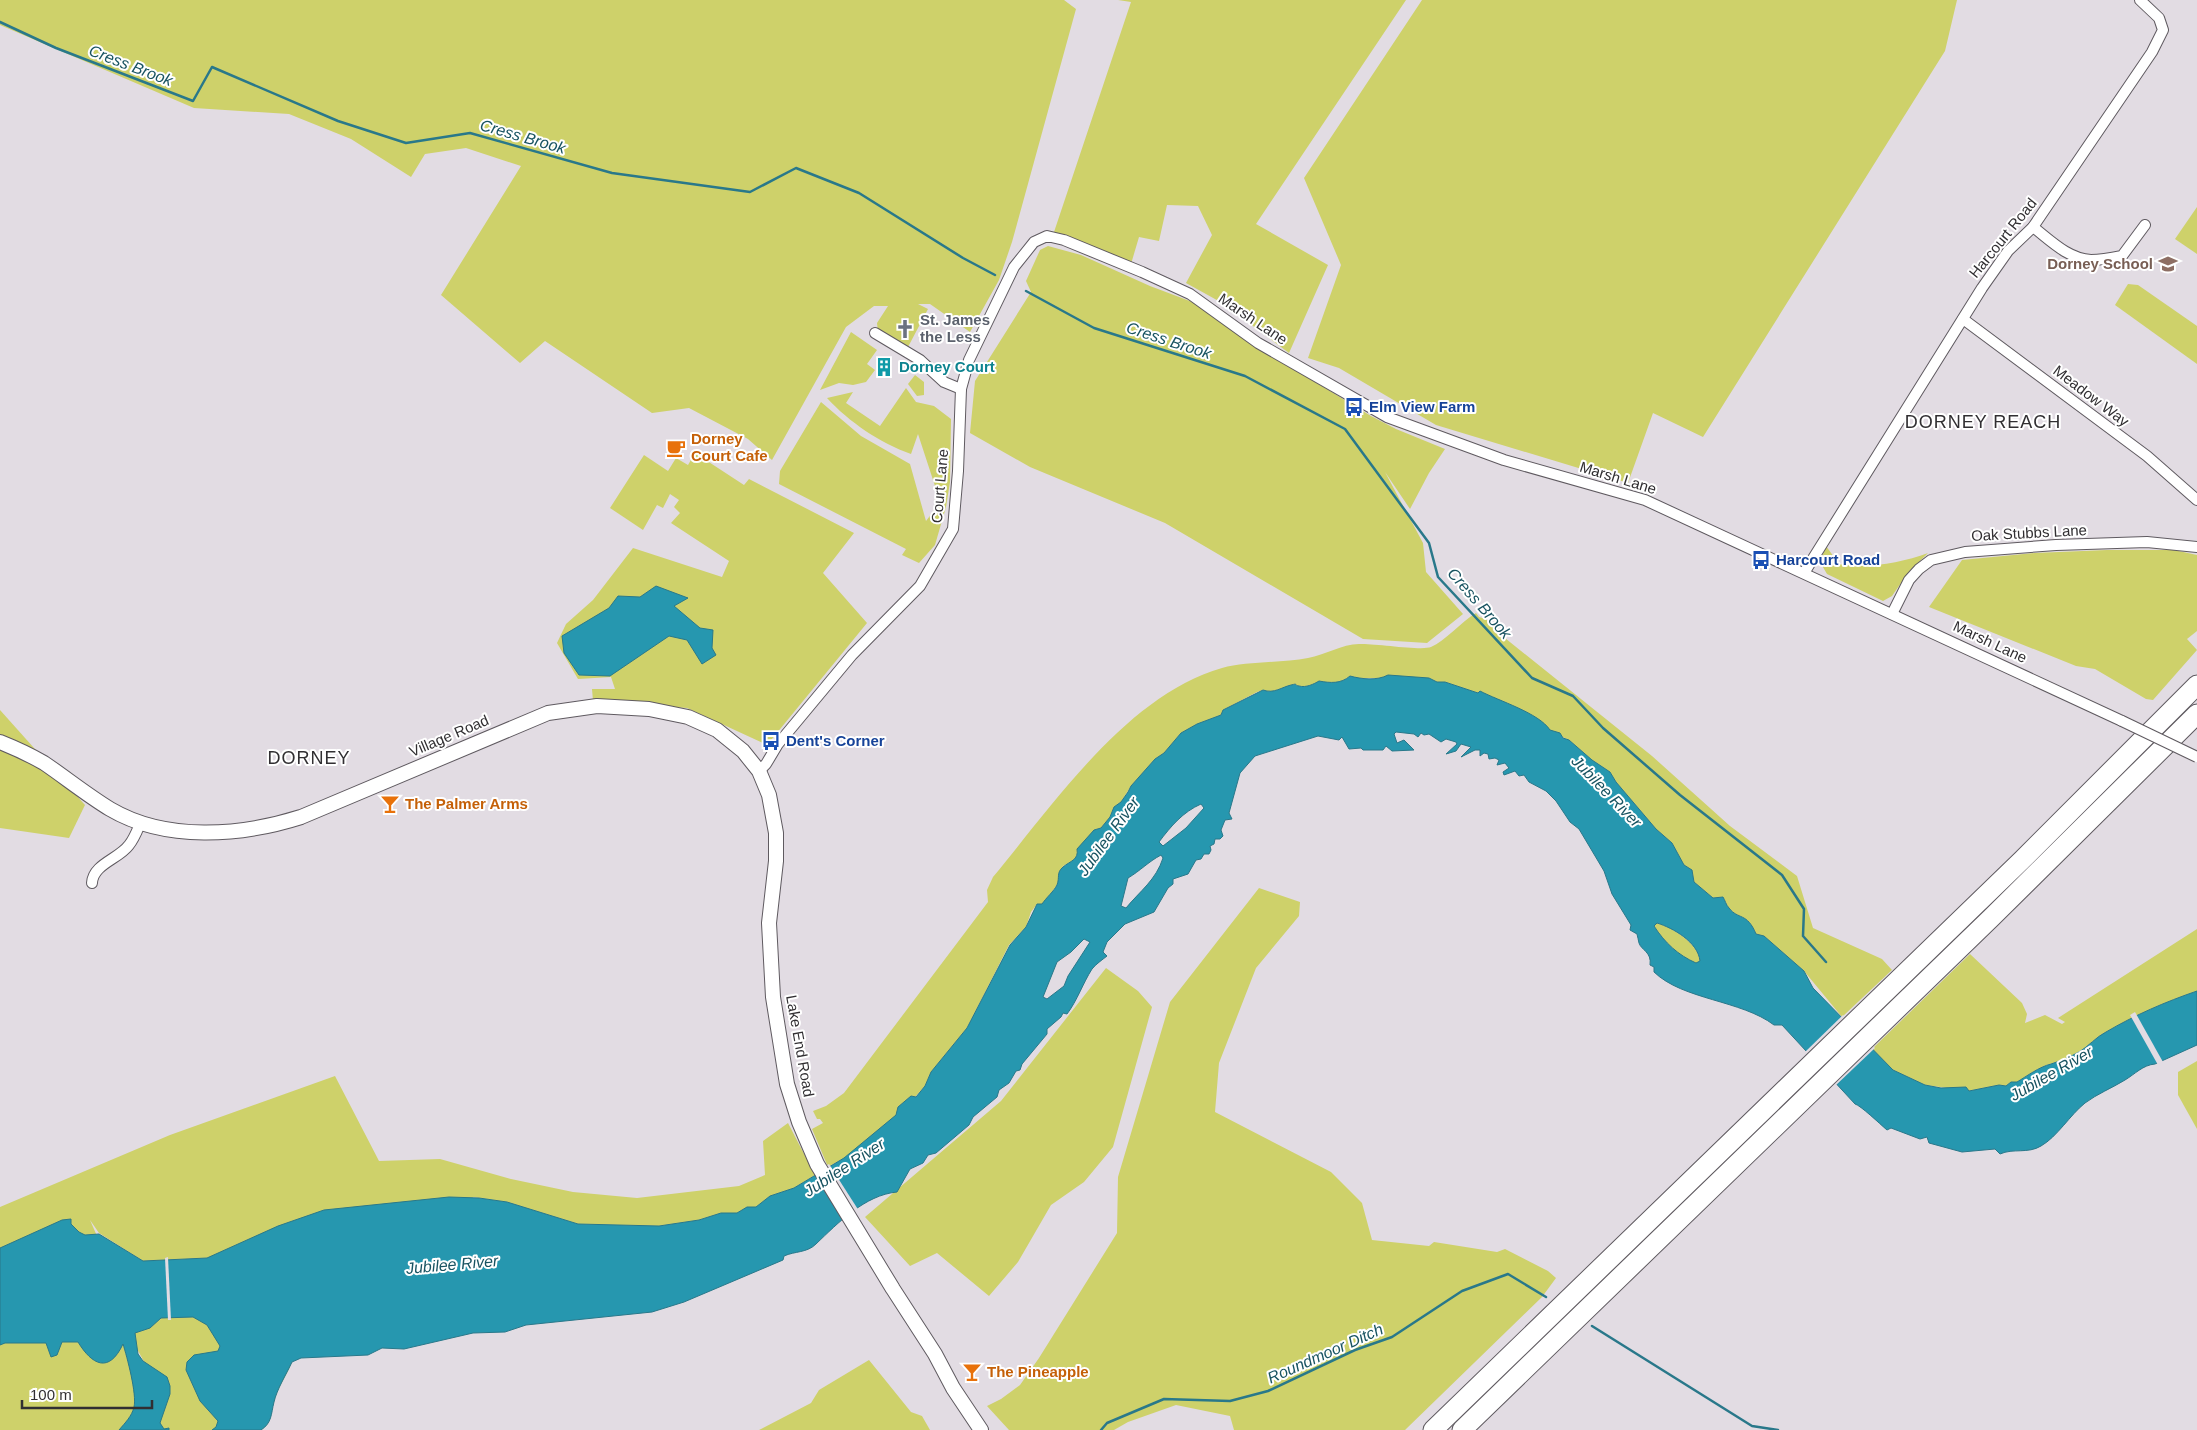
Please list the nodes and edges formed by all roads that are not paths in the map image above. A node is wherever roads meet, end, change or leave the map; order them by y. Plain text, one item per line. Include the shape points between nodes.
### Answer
1 (2140, 0) edge
2 (2145, 225) dead end
3 (2033, 227) junction
4 (1034, 242) joint
5 (1963, 319) junction
6 (875, 333) dead end
7 (962, 388) junction
8 (2197, 500) edge
9 (2197, 547) edge
10 (1804, 573) junction
11 (1892, 614) junction
12 (2197, 685) edge
13 (2197, 714) edge
14 (0, 742) edge
15 (2197, 757) edge
16 (759, 771) junction
17 (140, 824) junction
18 (92, 883) dead end
19 (981, 1430) edge
20 (1433, 1430) edge
21 (1462, 1430) edge

1 - 3 street, Harcourt Road via 2159,18 2163,30 2152,52
2 - 3 street via 2122,256 2078,263
3 - 5 street, Harcourt Road via 2008,251
4 - 7 street, Court Lane via 1014,267 969,360
4 - 10 street, Marsh Lane via 1047,236 1064,240 1190,294 1258,343 1386,417 1504,460 1645,500
5 - 8 street, Meadow Way via 2147,456
5 - 10 street, Harcourt Road
6 - 7 street via 920,360 944,382
7 - 16 street, Court Lane via 953,529 920,586 852,655
9 - 11 street, Oak Stubbs Lane via 2147,542 1964,552 1930,560 1909,580
10 - 11 street, Marsh Lane
11 - 15 street, Marsh Lane, bridge
12 - 20 highway via 2022,860
13 - 21 highway via 2005,905
14 - 17 main road, Village Road via 44,763 110,809
16 - 17 main road, Village Road via 743,751 717,730 688,718 649,709 597,706 548,713 351,798 273,826 199,832
16 - 19 main road, Lake End Road via 769,796 776,833 769,923 778,1035 787,1084 799,1122 817,1164
17 - 18 street via 129,845 99,868 92,876

